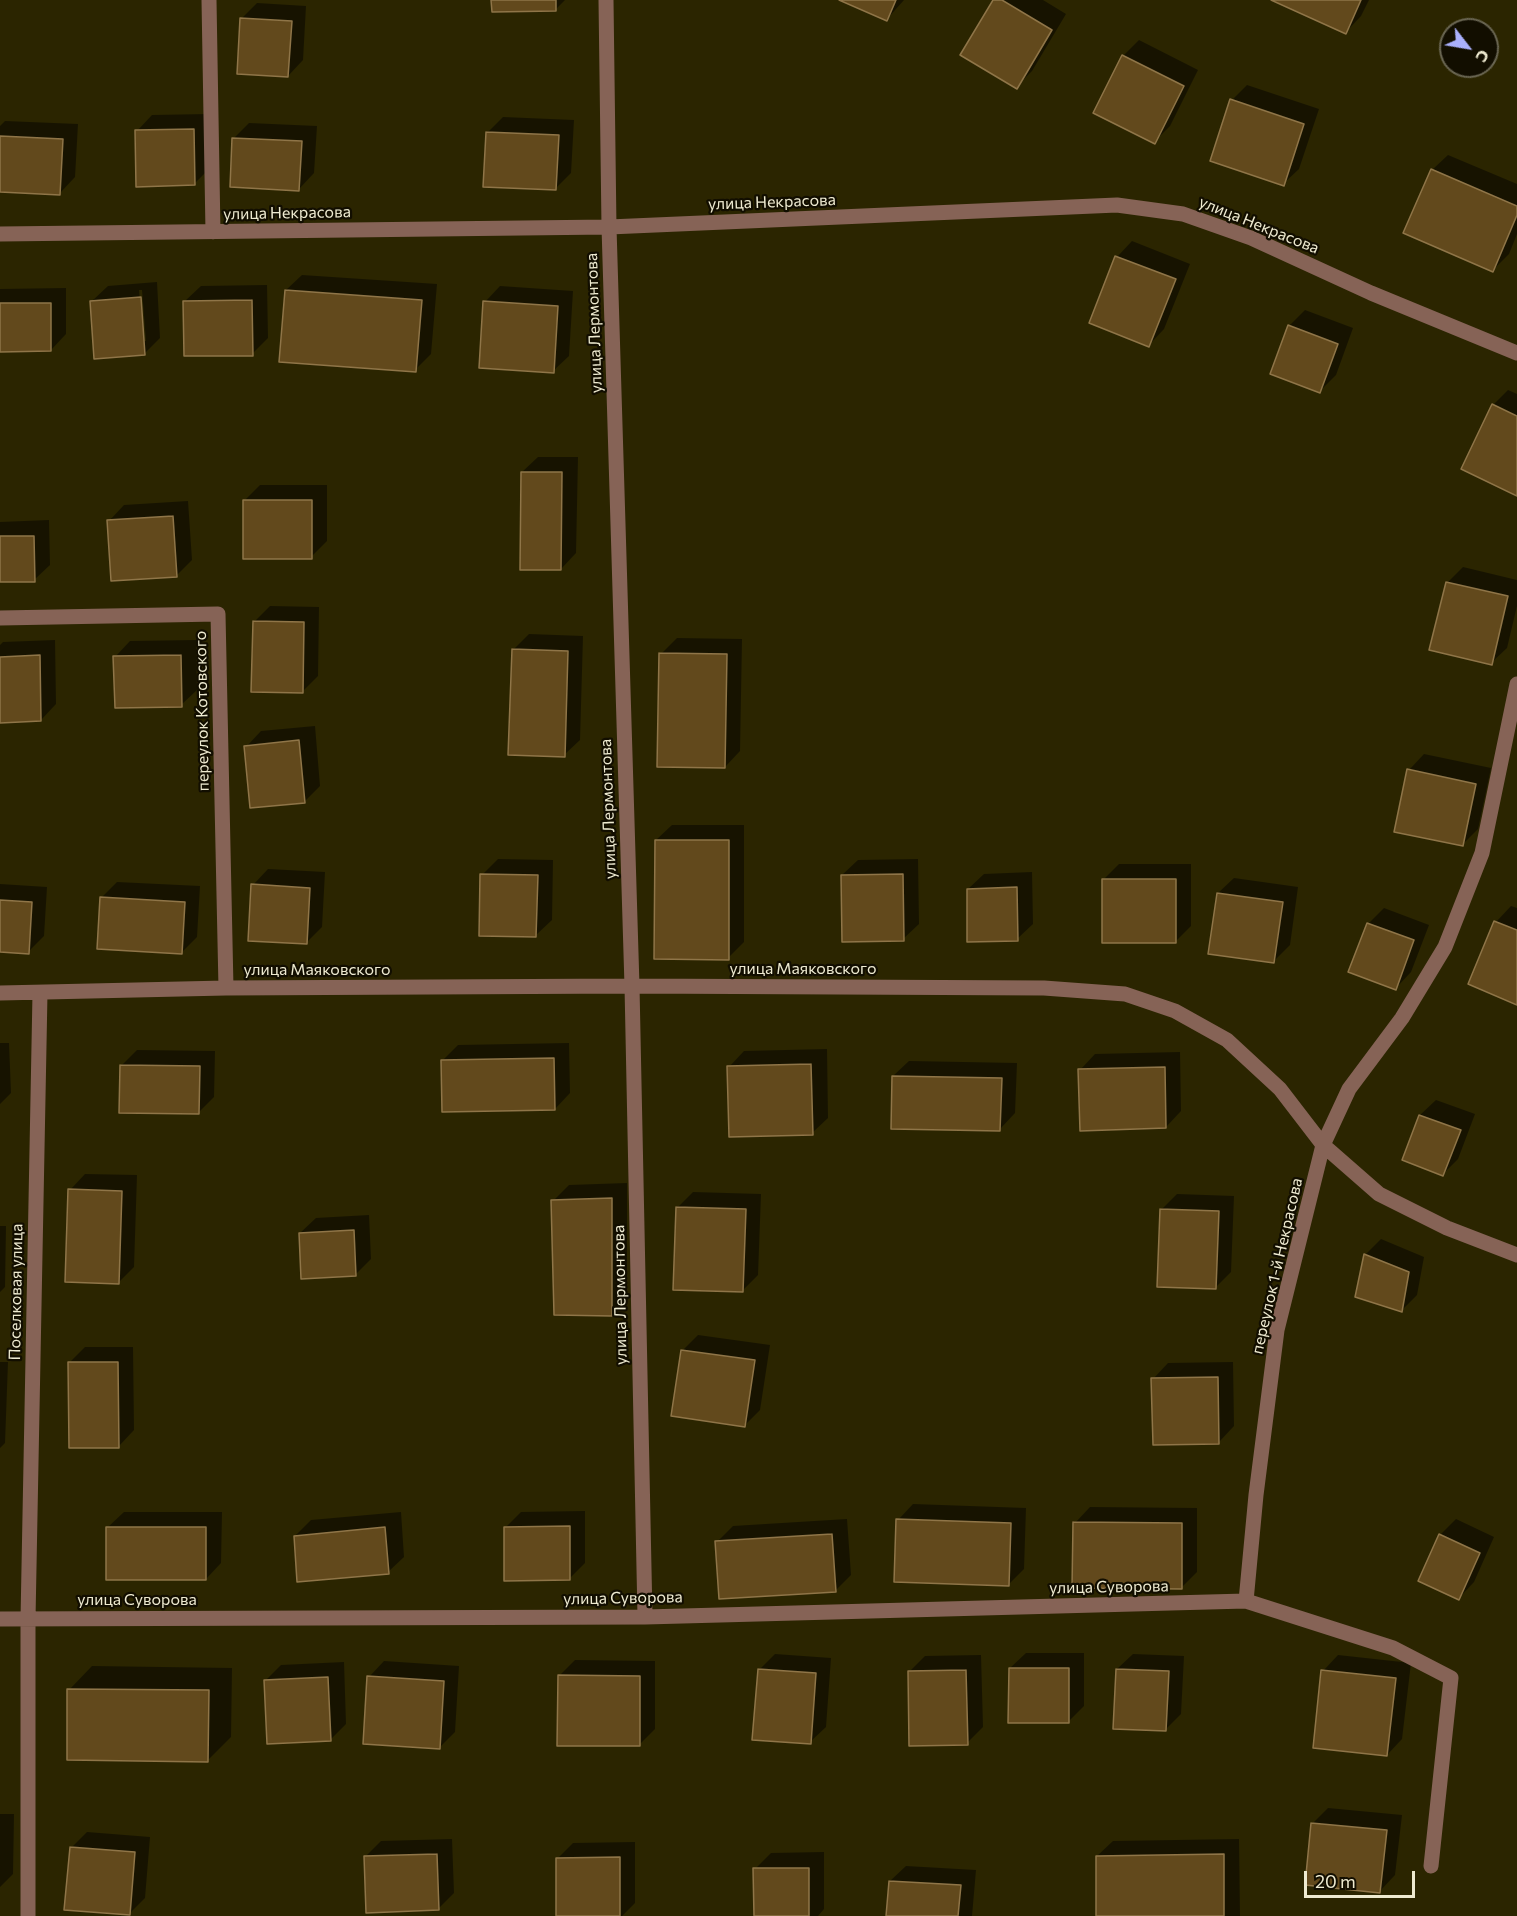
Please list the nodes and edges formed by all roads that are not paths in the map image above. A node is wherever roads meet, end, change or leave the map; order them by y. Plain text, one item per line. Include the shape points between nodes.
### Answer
1 (210, 0) edge
2 (606, 0) edge
3 (609, 227) junction
4 (213, 232) junction
5 (0, 234) edge
6 (1517, 354) edge
7 (0, 618) edge
8 (1517, 684) edge
9 (632, 986) junction
10 (226, 988) junction
11 (0, 993) edge
12 (40, 993) junction
13 (1323, 1145) junction
14 (1517, 1255) edge
15 (1246, 1601) junction
16 (645, 1617) junction
17 (0, 1619) edge
18 (28, 1619) junction
19 (1431, 1866) dead end
20 (28, 1916) edge

1 - 4 street
2 - 3 street, улица Лермонтова
3 - 4 street, улица Некрасова
3 - 6 street, улица Некрасова via 1059,206 1117,205 1183,214 1251,238
3 - 9 street, улица Лермонтова
4 - 5 street, улица Некрасова
7 - 10 street, переулок Котовского via 218,614
8 - 13 street, переулок 1-й Некрасова via 1482,853 1445,947 1402,1018 1349,1089
9 - 10 street, улица Маяковского
9 - 13 street, улица Маяковского via 1044,988 1125,994 1176,1011 1227,1040 1280,1089
9 - 16 street, улица Лермонтова
10 - 12 street, улица Маяковского
11 - 12 street, улица Маяковского
12 - 18 street, Поселковая улица
13 - 14 street, улица Маяковского via 1379,1194 1447,1228
13 - 15 street, переулок 1-й Некрасова via 1277,1330
15 - 16 street, улица Суворова
15 - 19 street via 1393,1648 1451,1678
16 - 18 street, улица Суворова
17 - 18 street, улица Суворова
18 - 20 street, Поселковая улица

